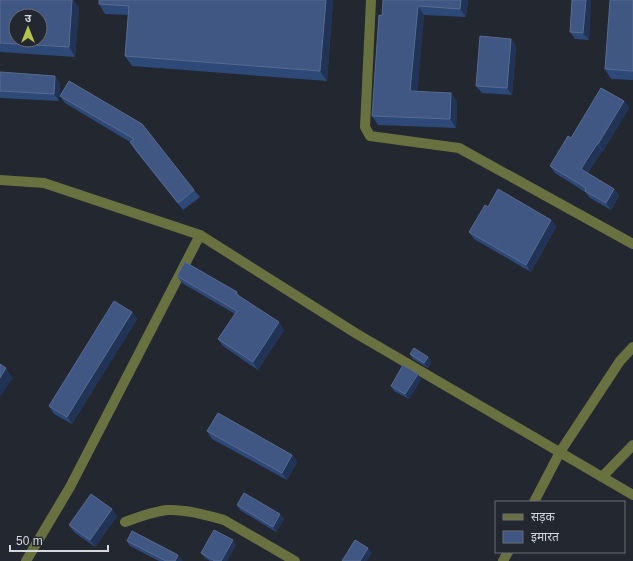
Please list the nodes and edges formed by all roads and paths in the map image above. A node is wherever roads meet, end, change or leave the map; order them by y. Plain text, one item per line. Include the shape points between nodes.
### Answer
1 (371, 0) edge
2 (0, 180) edge
3 (200, 235) junction
4 (633, 244) edge
5 (633, 347) edge
6 (633, 445) edge
7 (560, 452) junction
8 (602, 477) junction
9 (633, 495) edge
10 (535, 501) edge
11 (125, 522) dead end
12 (26, 561) edge
13 (295, 561) edge

1 - 4 street via 365,127 370,136 459,148
2 - 3 street via 44,183
3 - 7 street via 357,334
3 - 12 street via 70,487
5 - 7 street via 620,361
6 - 8 street
7 - 8 street
7 - 10 street
8 - 9 street
11 - 13 street via 166,510 212,517 224,520

